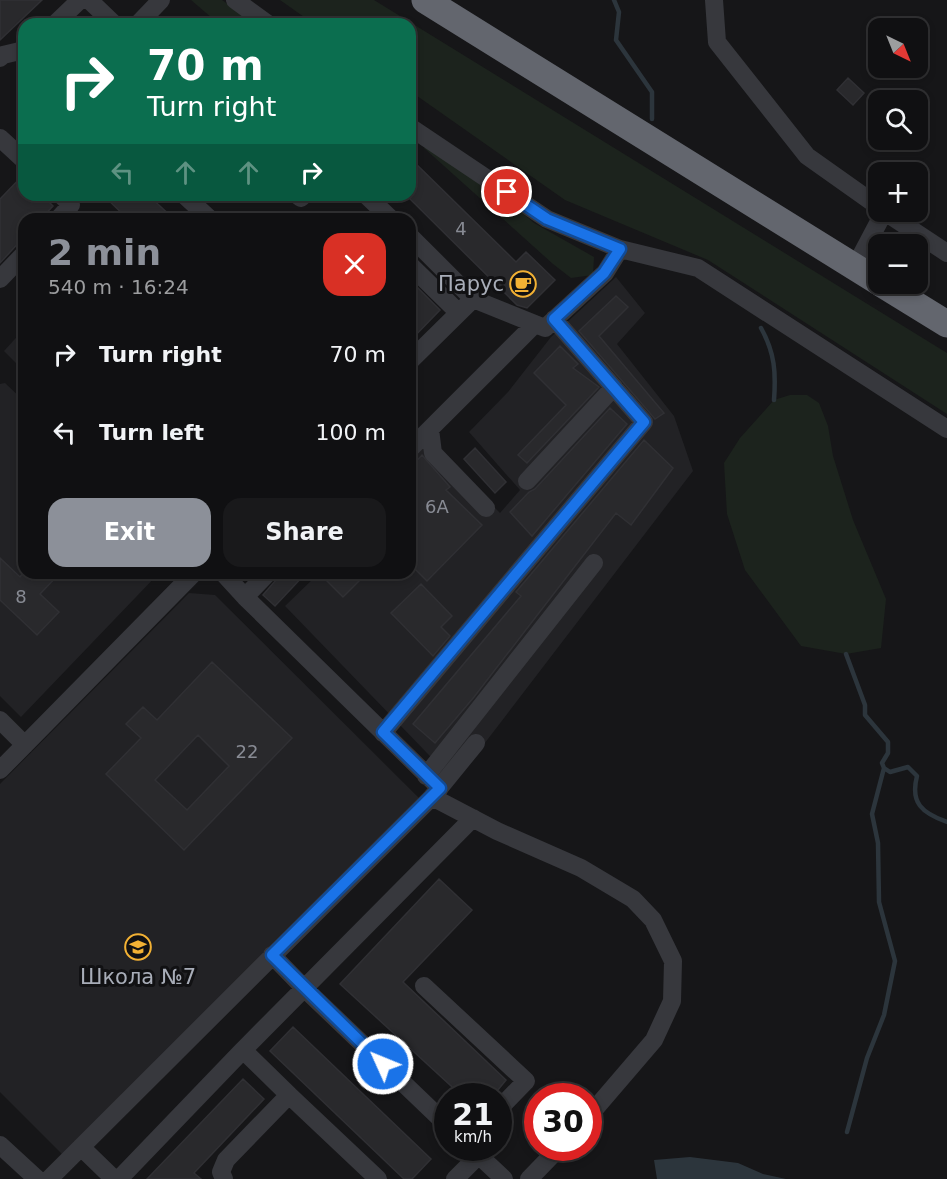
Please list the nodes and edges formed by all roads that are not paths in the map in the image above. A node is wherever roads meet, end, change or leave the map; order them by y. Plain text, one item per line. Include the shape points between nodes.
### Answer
1 (80, 0) edge
2 (89, 0) edge
3 (161, 0) edge
4 (235, 0) edge
5 (425, 0) edge
6 (714, 0) edge
7 (61, 18) edge
8 (108, 18) edge
9 (144, 18) edge
10 (260, 18) edge
11 (18, 51) edge
12 (0, 58) edge
13 (416, 131) edge
14 (0, 138) edge
15 (18, 154) edge
16 (868, 199) edge
17 (67, 201) edge
18 (190, 201) edge
19 (372, 201) edge
20 (64, 213) edge
21 (204, 213) edge
22 (385, 213) edge
23 (879, 222) edge
24 (899, 222) edge
25 (416, 242) edge
26 (620, 249) junction
27 (947, 253) edge
28 (18, 260) edge
29 (855, 267) junction
30 (416, 271) edge
31 (868, 275) edge
32 (0, 279) edge
33 (898, 294) edge
34 (473, 299) junction
35 (459, 312) junction
36 (554, 319) junction
37 (535, 324) junction
38 (947, 324) edge
39 (416, 355) edge
40 (614, 387) junction
41 (430, 429) junction
42 (947, 429) edge
43 (416, 443) edge
44 (527, 481) dead end
45 (486, 508) dead end
46 (594, 563) dead end
47 (188, 579) edge
48 (228, 579) edge
49 (262, 579) edge
50 (245, 597) junction
51 (0, 720) edge
52 (383, 732) junction
53 (476, 743) dead end
54 (25, 745) junction
55 (0, 770) edge
56 (433, 787) junction
57 (473, 818) junction
58 (272, 955) junction
59 (424, 986) dead end
60 (304, 988) junction
61 (243, 1050) junction
62 (289, 1095) junction
63 (512, 1096) edge
64 (602, 1101) edge
65 (434, 1113) edge
66 (0, 1144) edge
67 (81, 1147) junction
68 (468, 1161) edge
69 (485, 1161) edge
70 (546, 1161) edge
71 (37, 1179) edge
72 (49, 1179) edge
73 (116, 1179) edge
74 (224, 1179) edge
75 (378, 1179) edge
76 (455, 1179) edge
77 (504, 1179) edge
78 (529, 1179) edge

1 - 7 street
2 - 8 street
3 - 9 street
4 - 10 street
5 - 29 highway
6 - 16 street via 717,42 807,156
11 - 12 street
13 - 26 street via 547,219
14 - 15 street
17 - 20 street via 71,205
18 - 21 street
19 - 22 street
23 - 29 street
24 - 27 street
25 - 34 street
26 - 36 street via 604,273
26 - 42 street via 698,268
28 - 32 street
29 - 31 highway
30 - 35 street
33 - 38 highway
34 - 35 street
34 - 37 street
35 - 39 street
36 - 37 street via 545,328
36 - 40 street
37 - 41 street
40 - 44 street
40 - 52 street via 644,422
41 - 43 street
41 - 45 street via 433,453
46 - 56 street
47 - 54 street
48 - 50 street
49 - 50 street
50 - 52 street
51 - 54 street
52 - 56 street
53 - 56 street
54 - 55 street
56 - 57 street
56 - 58 street
57 - 60 street
57 - 64 street via 581,867 633,898 653,920 673,961 672,1001 654,1040
58 - 60 street
58 - 67 street
59 - 63 street via 526,1081
60 - 61 street
60 - 65 street
61 - 62 street
61 - 73 street
62 - 74 street via 226,1160 221,1172
62 - 75 street
66 - 71 street
67 - 72 street
67 - 73 street
68 - 76 street
69 - 77 street
70 - 78 street

